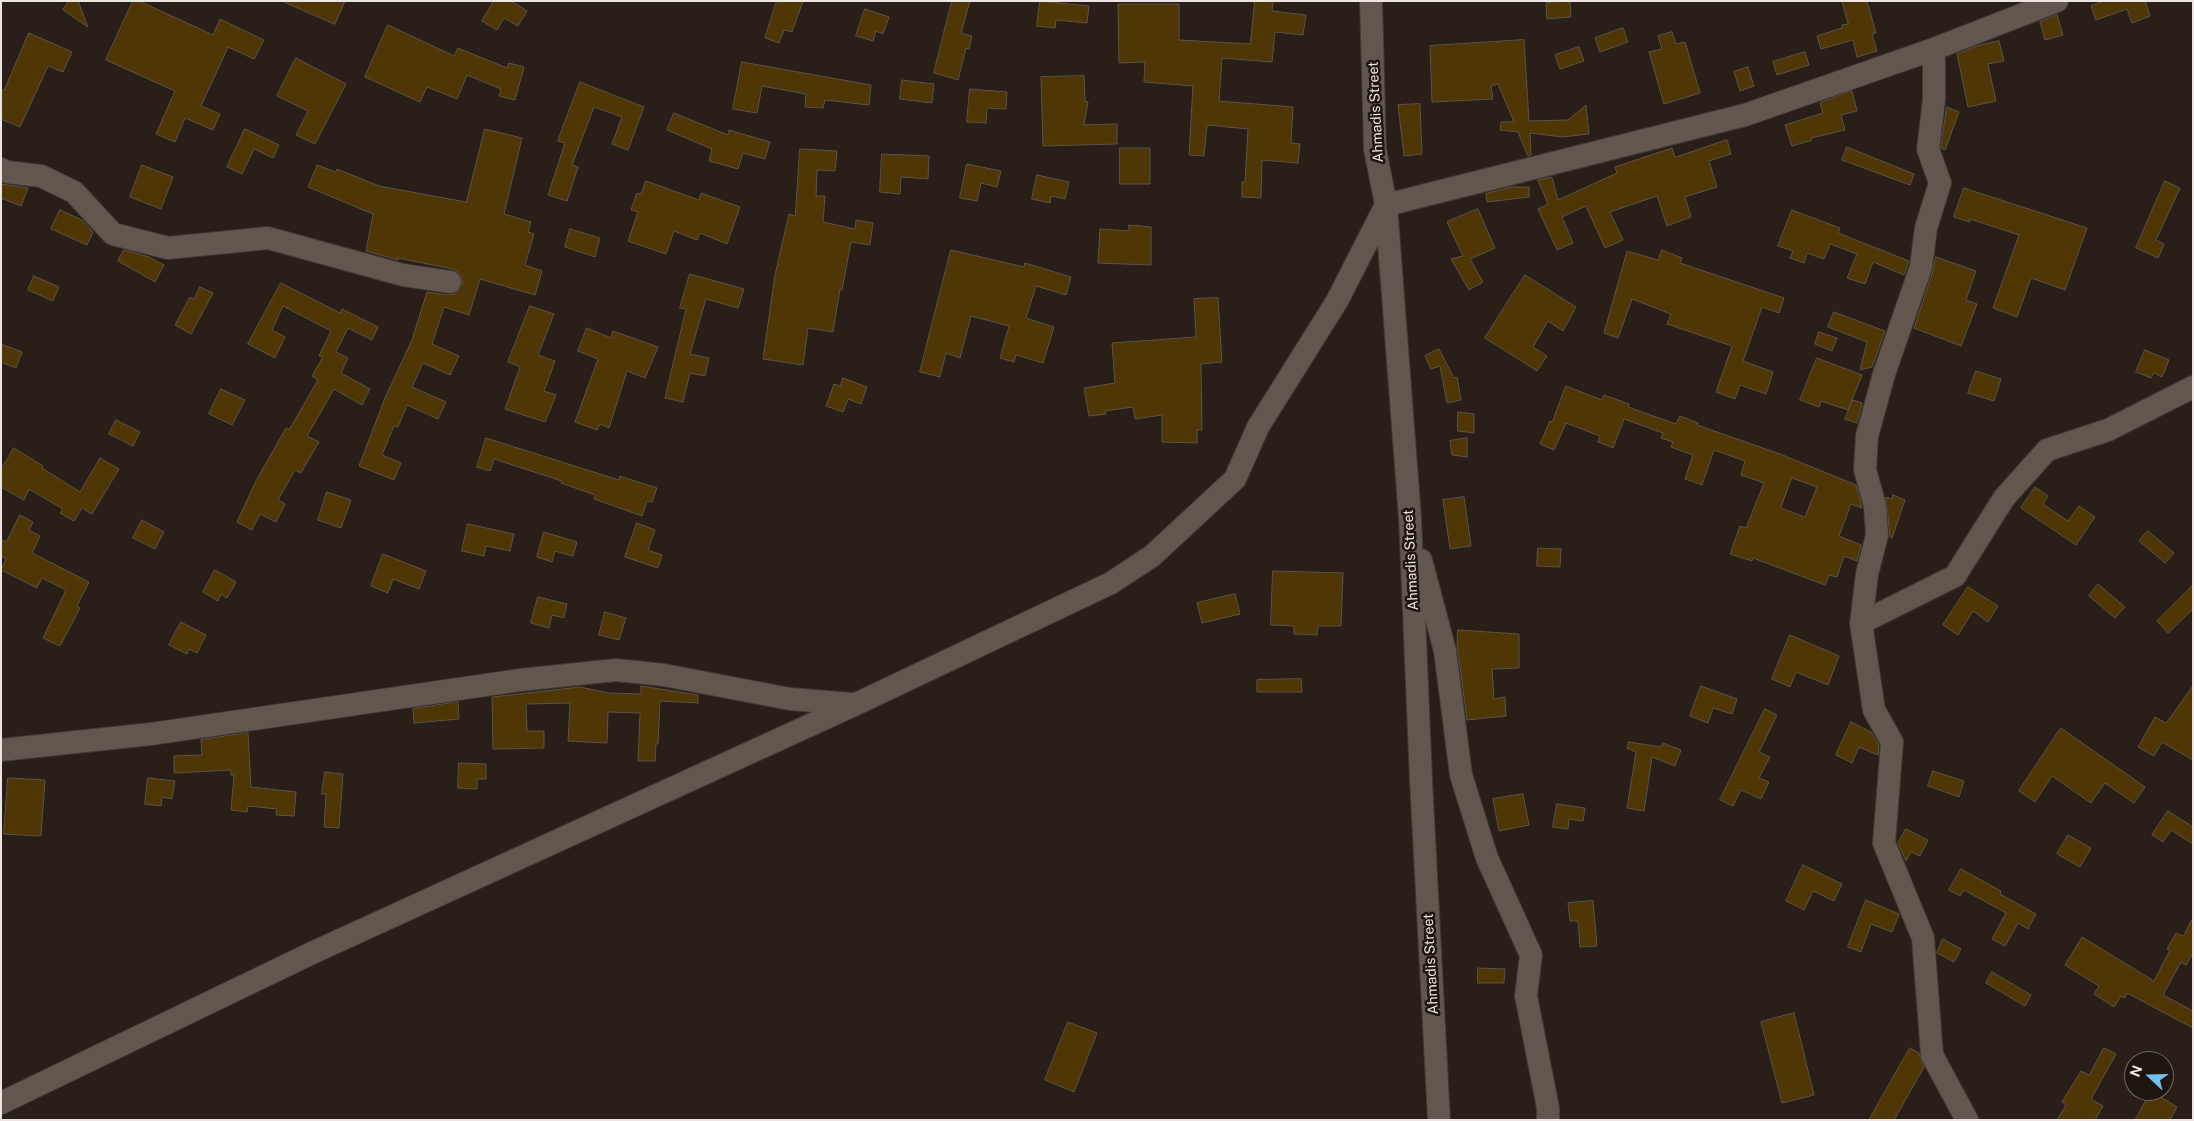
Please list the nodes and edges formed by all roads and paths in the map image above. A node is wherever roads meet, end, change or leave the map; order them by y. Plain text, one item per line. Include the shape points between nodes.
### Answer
1 (1371, 1) edge
2 (2057, 1) edge
3 (1934, 50) junction
4 (1, 169) edge
5 (1386, 205) junction
6 (450, 282) dead end
7 (2193, 386) edge
8 (1410, 518) junction
9 (1861, 623) junction
10 (854, 705) junction
11 (1, 750) edge
12 (1, 1104) edge
13 (1440, 1120) edge
14 (1548, 1120) edge
15 (1967, 1120) edge

1 - 5 street, Ahmadis Street via 1375,149
2 - 3 street
3 - 5 street via 1745,115
3 - 9 street via 1934,100 1928,149 1940,183 1926,228 1921,268 1884,374 1867,436 1865,470 1875,506 1877,535 1867,574
4 - 6 street via 41,176 74,192 112,234 168,248 268,238 403,275
5 - 8 street, Ahmadis Street
5 - 10 street via 1337,301 1258,427 1235,479 1152,556 1112,583
7 - 9 street via 2108,430 2047,450 2004,498 1954,576
8 - 13 street, Ahmadis Street
8 - 14 street via 1445,651 1461,775 1487,858 1531,955 1526,996
9 - 15 street via 1874,710 1892,742 1884,843 1923,938 1932,1055
10 - 11 street via 790,699 664,675 616,670 520,680 151,734
10 - 12 street via 312,953

